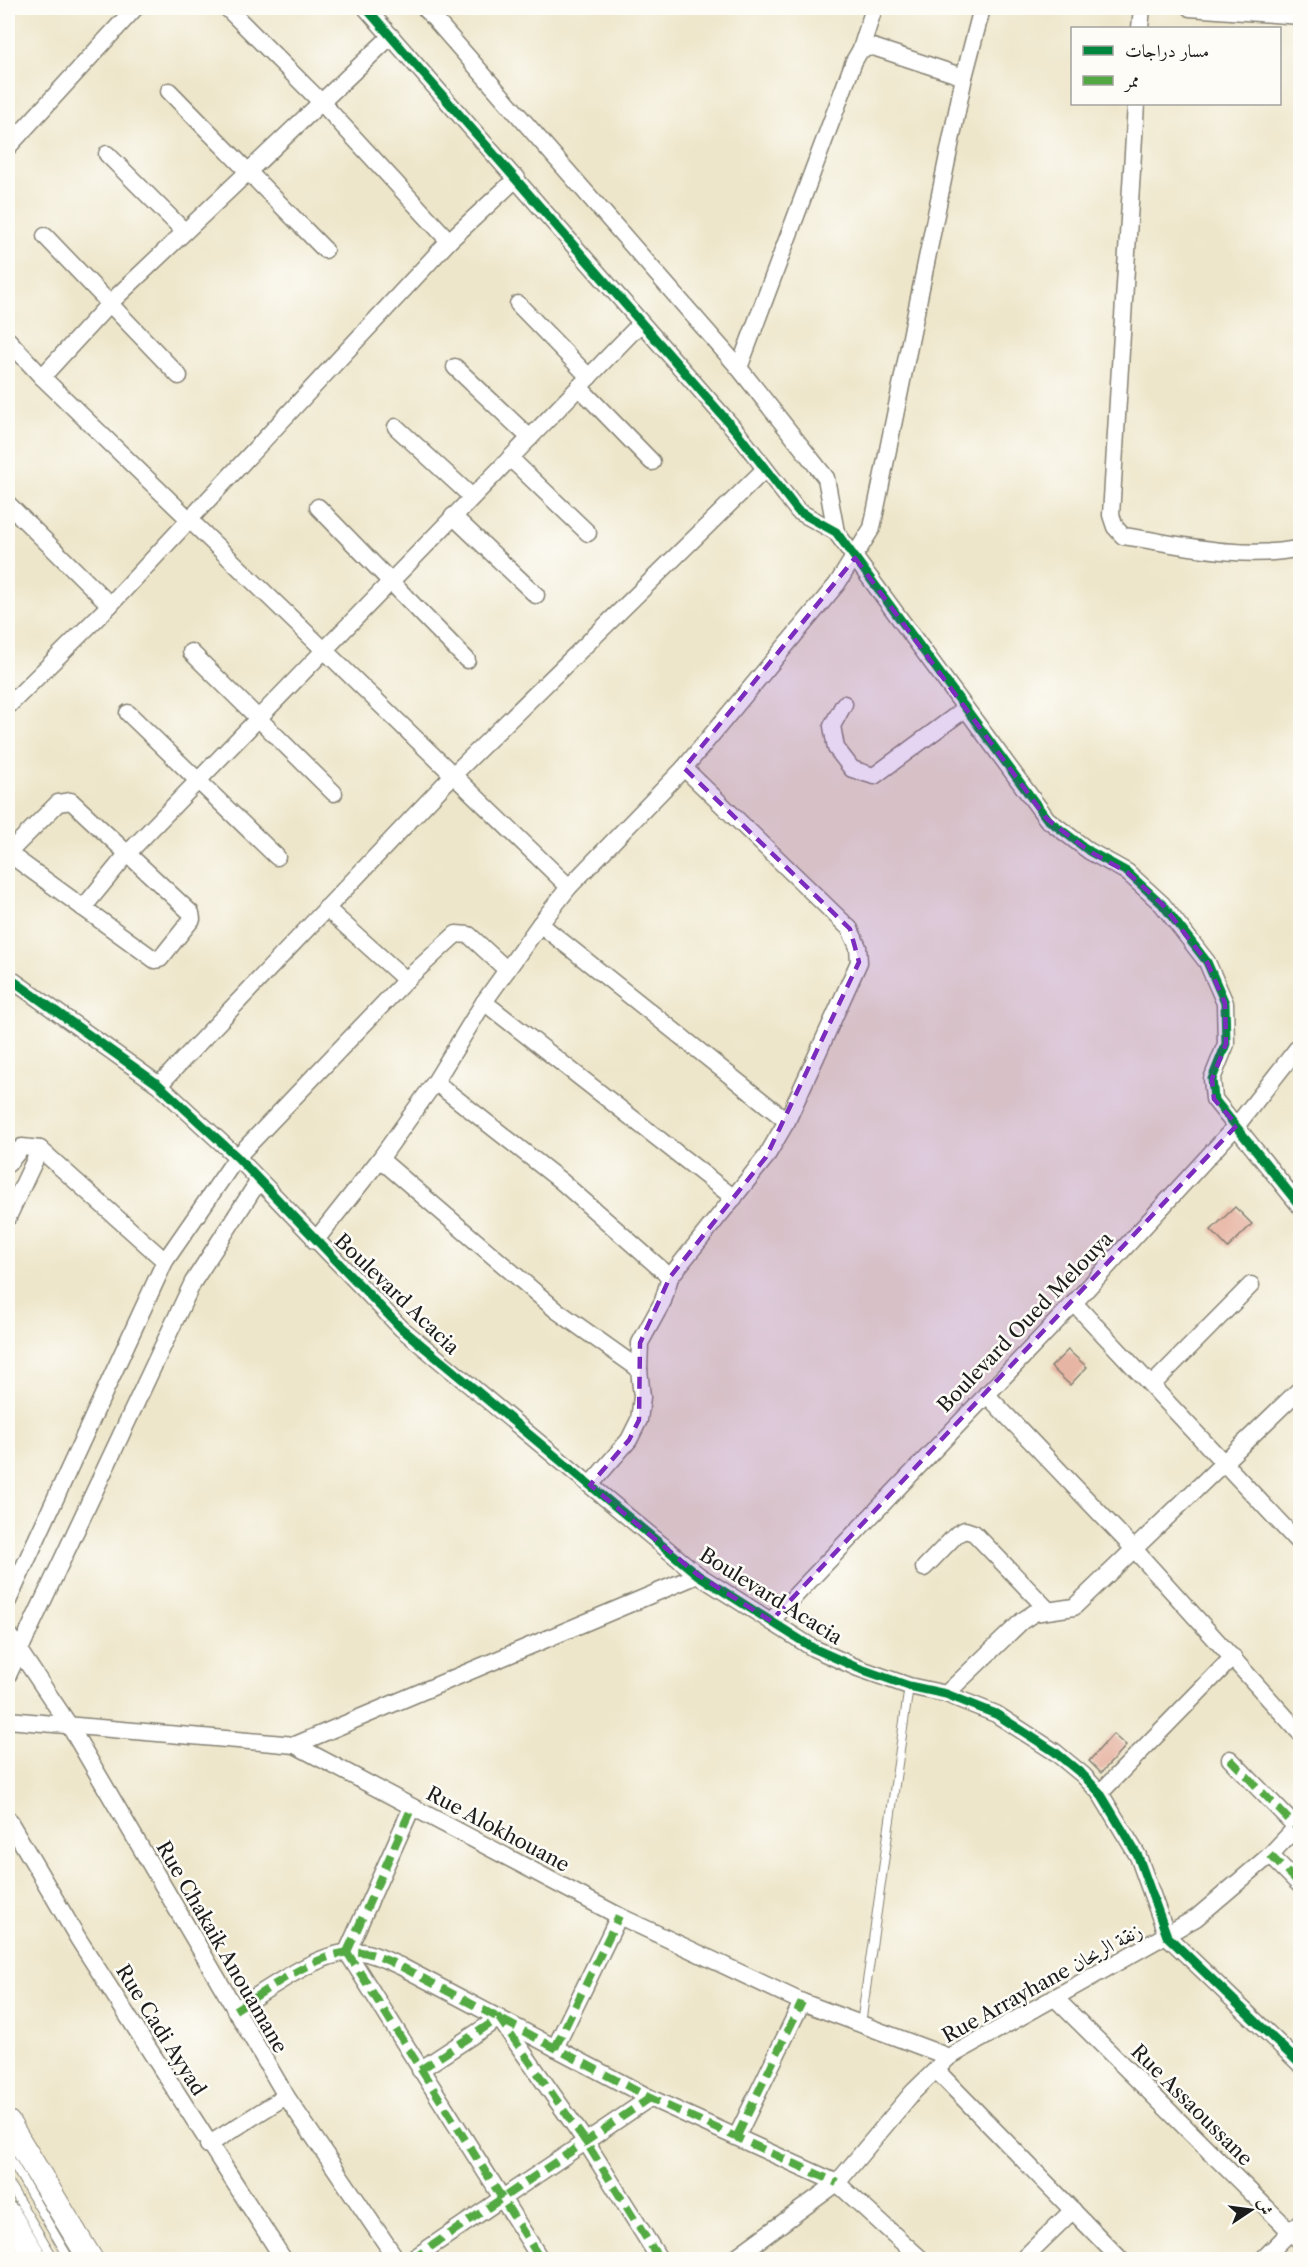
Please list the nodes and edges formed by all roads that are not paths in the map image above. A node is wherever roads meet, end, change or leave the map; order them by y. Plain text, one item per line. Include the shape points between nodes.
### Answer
1 (135, 8) edge
2 (228, 8) edge
3 (366, 8) edge
4 (425, 8) edge
5 (874, 8) edge
6 (982, 8) edge
7 (1142, 8) edge
8 (1190, 8) edge
9 (1300, 16) edge
10 (1140, 27) edge
11 (391, 36) junction
12 (861, 49) junction
13 (964, 77) junction
14 (168, 91) dead end
15 (322, 103) junction
16 (1136, 105) edge
17 (8, 147) edge
18 (107, 154) dead end
19 (247, 171) junction
20 (517, 178) junction
21 (184, 231) junction
22 (45, 236) dead end
23 (449, 241) junction
24 (325, 250) dead end
25 (110, 303) junction
26 (518, 304) dead end
27 (642, 323) junction
28 (8, 340) edge
29 (454, 367) dead end
30 (739, 368) junction
31 (179, 376) dead end
32 (42, 377) junction
33 (584, 382) junction
34 (396, 427) dead end
35 (530, 438) junction
36 (510, 458) junction
37 (652, 462) dead end
38 (765, 469) junction
39 (472, 497) junction
40 (8, 504) edge
41 (318, 507) dead end
42 (453, 516) junction
43 (189, 520) junction
44 (836, 532) junction
45 (588, 533) dead end
46 (1300, 548) edge
47 (855, 558) junction
48 (391, 581) junction
49 (536, 595) dead end
50 (110, 604) junction
51 (323, 650) junction
52 (191, 652) dead end
53 (467, 660) dead end
54 (844, 704) dead end
55 (8, 706) edge
56 (965, 709) junction
57 (128, 713) dead end
58 (257, 719) junction
59 (684, 768) junction
60 (453, 775) junction
61 (199, 781) junction
62 (333, 793) dead end
63 (8, 853) edge
64 (128, 853) junction
65 (277, 857) dead end
66 (569, 886) junction
67 (83, 908) junction
68 (326, 908) junction
69 (540, 924) junction
70 (507, 970) junction
71 (8, 978) edge
72 (406, 980) junction
73 (484, 1002) junction
74 (1300, 1045) edge
75 (435, 1082) junction
76 (159, 1085) junction
77 (787, 1121) junction
78 (1237, 1125) junction
79 (40, 1149) junction
80 (237, 1157) junction
81 (380, 1159) junction
82 (8, 1164) edge
83 (258, 1182) junction
84 (734, 1198) junction
85 (1300, 1206) edge
86 (8, 1217) edge
87 (315, 1241) junction
88 (165, 1261) junction
89 (670, 1277) junction
90 (1251, 1285) dead end
91 (1074, 1303) junction
92 (639, 1369) junction
93 (1152, 1385) junction
94 (1300, 1389) edge
95 (986, 1394) junction
96 (1225, 1461) junction
97 (590, 1485) junction
98 (1300, 1544) edge
99 (1134, 1549) junction
100 (924, 1568) dead end
101 (698, 1575) junction
102 (8, 1601) edge
103 (1048, 1610) junction
104 (771, 1621) junction
105 (8, 1634) edge
106 (19, 1651) junction
107 (1233, 1657) junction
108 (8, 1675) edge
109 (909, 1686) junction
110 (946, 1694) junction
111 (8, 1720) edge
112 (69, 1725) junction
113 (1300, 1733) edge
114 (296, 1745) junction
115 (1230, 1759) dead end
116 (1100, 1793) junction
117 (412, 1807) junction
118 (8, 1819) edge
119 (1299, 1825) edge
120 (1270, 1855) junction
121 (1300, 1885) edge
122 (619, 1917) junction
123 (1167, 1936) junction
124 (347, 1952) junction
125 (1054, 1997) junction
126 (802, 2002) junction
127 (235, 2010) junction
128 (499, 2018) junction
129 (861, 2024) junction
130 (555, 2048) junction
131 (949, 2057) junction
132 (1300, 2064) edge
133 (420, 2070) junction
134 (936, 2070) junction
135 (286, 2096) junction
136 (650, 2098) junction
137 (8, 2123) edge
138 (737, 2136) junction
139 (586, 2142) junction
140 (208, 2145) junction
141 (8, 2155) edge
142 (8, 2181) edge
143 (837, 2183) junction
144 (500, 2199) junction
145 (1072, 2210) junction
146 (8, 2214) edge
147 (1297, 2232) edge
148 (36, 2259) edge
149 (55, 2259) edge
150 (70, 2259) edge
151 (91, 2259) edge
152 (284, 2259) edge
153 (397, 2259) edge
154 (411, 2259) edge
155 (541, 2259) edge
156 (660, 2259) edge
157 (732, 2259) edge
158 (922, 2259) edge
159 (1022, 2259) edge
160 (1121, 2259) edge
161 (1262, 2259) edge

1 - 17 street
2 - 15 street
3 - 11 street
4 - 30 street
5 - 12 street
6 - 13 street
7 - 10 street
8 - 9 street
11 - 15 street
11 - 20 street
12 - 13 street via 873,47
12 - 30 street
13 - 47 street via 872,528
14 - 19 street
15 - 19 street
15 - 23 street
16 - 46 street via 1111,515 1115,527 1123,536 1238,552 1272,553
18 - 21 street
19 - 21 street
19 - 24 street
20 - 23 street
20 - 27 street
21 - 25 street
22 - 25 street
23 - 43 street
25 - 31 street
25 - 32 street
26 - 33 street
27 - 33 street
27 - 38 street
28 - 32 street
29 - 35 street
30 - 44 street via 825,478
32 - 43 street
33 - 35 street
33 - 37 street
34 - 39 street
35 - 36 street
36 - 39 street
36 - 45 street
38 - 44 street via 798,511
38 - 60 street
39 - 42 street
40 - 50 street
41 - 48 street
42 - 48 street
42 - 49 street
43 - 50 street
43 - 51 street
44 - 47 street
47 - 56 street
47 - 59 street
48 - 51 street
48 - 53 street
50 - 55 street
51 - 58 street
51 - 60 street
52 - 58 street
54 - 56 street via 832,726 836,748 852,769 874,776
56 - 78 street via 1047,819 1089,851 1127,872 1162,904 1207,962 1225,1003 1226,1044 1212,1079 1214,1099
57 - 61 street
58 - 61 street
58 - 62 street
59 - 66 street
59 - 77 street via 850,928 858,947 859,962 853,978
60 - 66 street
60 - 68 street
61 - 64 street
61 - 65 street
63 - 64 street via 58,803 65,801 71,801
63 - 67 street
64 - 67 street
64 - 67 street via 190,913 192,919 163,957 155,960
66 - 69 street
68 - 72 street
68 - 76 street
69 - 70 street
69 - 77 street
70 - 72 street via 462,933 456,934
70 - 73 street
71 - 76 street, Boulevard Acacia
72 - 80 street
73 - 75 street
73 - 84 street
74 - 78 street, Boulevard Oued Melouya
75 - 81 street
75 - 89 street via 561,1181
76 - 80 street, Boulevard Acacia
77 - 84 street via 766,1157
78 - 85 street
78 - 91 street, Boulevard Oued Melouya
79 - 82 street via 22,1148
79 - 86 street
79 - 88 street
80 - 83 street, Boulevard Acacia
80 - 88 street
81 - 87 street
81 - 92 street via 556,1310
83 - 87 street, Boulevard Acacia
83 - 106 street via 193,1282
84 - 89 street
87 - 97 street, Boulevard Acacia via 401,1328
88 - 102 street
89 - 92 street via 663,1301 640,1343
90 - 93 street
91 - 93 street
91 - 95 street, Boulevard Oued Melouya
92 - 97 street via 639,1420 629,1440
93 - 96 street
94 - 96 street
95 - 99 street
95 - 104 street, Boulevard Oued Melouya
96 - 98 street
96 - 99 street
97 - 101 street, Boulevard Acacia
99 - 103 street via 1074,1607
99 - 107 street
100 - 103 street via 957,1534 966,1530 974,1533
101 - 104 street, Boulevard Acacia
101 - 114 street
103 - 110 street via 1022,1621
104 - 109 street, Boulevard Acacia via 813,1648
105 - 106 street, Rue Chakaik Anouamane
106 - 108 street
106 - 112 street, Rue Chakaik Anouamane
107 - 113 street
107 - 116 street
109 - 110 street, Boulevard Acacia
109 - 129 lane
110 - 116 street, Boulevard Acacia via 996,1714 1055,1752
111 - 112 street, Rue Alokhouane
112 - 114 street, Rue Alokhouane
112 - 127 street, Rue Chakaik Anouamane
114 - 117 street, Rue Alokhouane
115 - 119 street
116 - 123 street, Boulevard Acacia via 1138,1856
117 - 122 street, Rue Alokhouane
117 - 124 street
118 - 140 street, Rue Cadi Ayyad
119 - 120 street, Rue Arrayhane زنقة الريحان
120 - 121 street
120 - 123 street, Rue Arrayhane زنقة الريحان via 1196,1918
122 - 126 street, Rue Alokhouane
122 - 130 street
123 - 125 street, Rue Arrayhane زنقة الريحان
123 - 132 street, Boulevard Acacia
124 - 127 street via 310,1965
124 - 128 street via 362,1952 400,1966
124 - 133 street
125 - 131 street, Rue Arrayhane زنقة الريحان
125 - 147 street, Rue Assaoussane
126 - 129 street, Rue Alokhouane
126 - 138 street
127 - 135 street, Rue Chakaik Anouamane
128 - 130 street
128 - 133 street
128 - 139 street
129 - 131 street, Rue Alokhouane
130 - 136 street
131 - 134 street, Rue Arrayhane زنقة الريحان
133 - 144 street
134 - 143 street, Rue Arrayhane زنقة الريحان
134 - 145 street
135 - 140 street
135 - 153 street, Rue Chakaik Anouamane
136 - 138 street
136 - 139 street
137 - 151 main road
138 - 143 street
139 - 144 street
139 - 156 street
140 - 152 street, Rue Cadi Ayyad
141 - 150 lane
142 - 149 lane
143 - 157 street, Rue Arrayhane زنقة الريحان
143 - 158 street
144 - 154 street
144 - 155 street
145 - 159 street
145 - 160 street
146 - 148 main road
147 - 161 street

